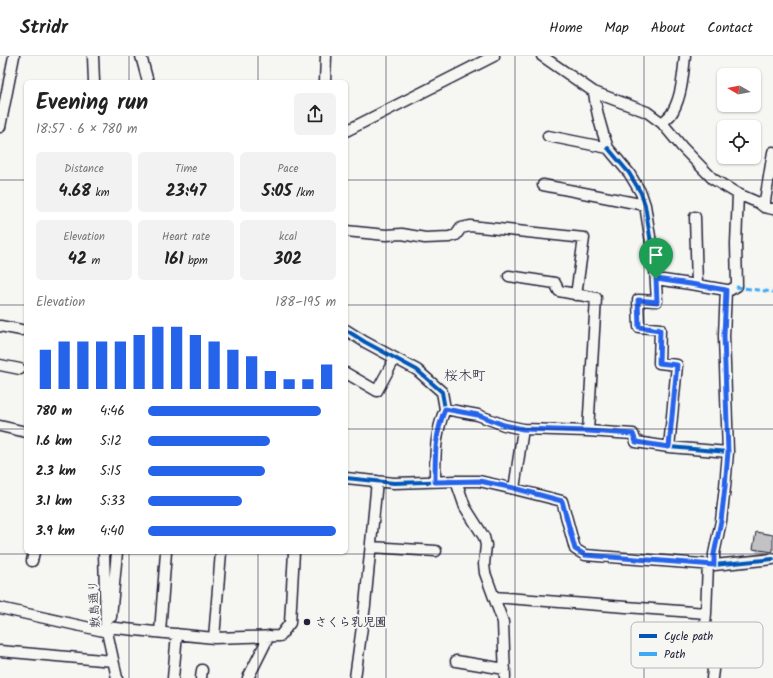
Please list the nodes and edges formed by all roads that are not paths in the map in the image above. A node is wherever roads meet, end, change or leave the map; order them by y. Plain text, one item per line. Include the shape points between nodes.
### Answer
1 (14, 56) edge
2 (93, 56) edge
3 (141, 56) edge
4 (326, 56) edge
5 (494, 56) edge
6 (542, 56) edge
7 (685, 56) edge
8 (94, 80) edge
9 (147, 80) edge
10 (325, 80) edge
11 (594, 92) junction
12 (2, 111) edge
13 (662, 123) junction
14 (0, 127) edge
15 (348, 130) edge
16 (548, 136) dead end
17 (608, 148) junction
18 (773, 152) edge
19 (543, 185) dead end
20 (738, 194) junction
21 (645, 205) junction
22 (769, 208) edge
23 (695, 217) dead end
24 (348, 231) edge
25 (509, 276) dead end
26 (656, 279) junction
27 (697, 285) junction
28 (726, 290) junction
29 (576, 295) junction
30 (0, 326) edge
31 (22, 330) dead end
32 (348, 331) edge
33 (395, 358) junction
34 (0, 365) edge
35 (20, 369) dead end
36 (348, 374) edge
37 (445, 409) junction
38 (0, 426) edge
39 (523, 429) junction
40 (588, 431) junction
41 (24, 432) edge
42 (669, 447) junction
43 (728, 452) junction
44 (348, 478) edge
45 (377, 481) junction
46 (456, 481) junction
47 (435, 482) junction
48 (514, 488) junction
49 (371, 547) junction
50 (436, 551) dead end
51 (104, 554) edge
52 (117, 554) edge
53 (166, 554) edge
54 (220, 554) edge
55 (294, 554) edge
56 (773, 560) edge
57 (711, 564) junction
58 (494, 596) junction
59 (0, 608) edge
60 (706, 612) junction
61 (705, 622) edge
62 (108, 629) junction
63 (160, 632) junction
64 (177, 634) junction
65 (269, 636) junction
66 (214, 638) junction
67 (0, 651) edge
68 (113, 661) junction
69 (456, 661) dead end
70 (712, 668) edge
71 (505, 673) edge
72 (117, 678) edge
73 (173, 678) edge
74 (248, 678) edge
75 (356, 678) edge
76 (712, 678) edge

1 - 12 street
2 - 8 street
3 - 9 street
4 - 10 street
5 - 15 street
6 - 11 street
7 - 13 street via 680,92 673,112
11 - 13 street via 647,112
11 - 17 street via 595,108
12 - 14 street
13 - 20 street via 714,179
16 - 17 street
17 - 21 street via 629,173
18 - 22 street
19 - 21 street
20 - 22 street
20 - 28 street via 737,286
21 - 26 street
23 - 27 street
24 - 29 street via 425,238 449,237 456,235 461,228 470,226 584,238
25 - 29 street via 556,283 559,291
26 - 27 street
26 - 42 street via 657,302 638,300 639,327 660,330 659,363 677,365
27 - 28 street
28 - 43 street via 724,336
29 - 40 street via 596,298
30 - 31 street
32 - 33 street
33 - 36 street via 377,391
33 - 37 street via 417,370 442,392
34 - 35 street
37 - 39 street via 478,415
37 - 47 street via 436,441
38 - 41 street
39 - 40 street
39 - 48 street
40 - 42 street via 633,434 636,442
42 - 43 street
43 - 57 street via 721,521
44 - 45 street
45 - 47 street
45 - 49 street
46 - 47 street
46 - 48 street via 479,481
46 - 58 street via 465,507 484,537 485,573
48 - 57 street via 562,501 575,549 585,555
49 - 50 street
49 - 75 street
51 - 62 street, 敷島通り
52 - 62 street
53 - 63 street
54 - 66 street
55 - 65 street via 290,623 280,636
56 - 57 street
57 - 60 street
58 - 60 street
58 - 71 street via 503,622
59 - 62 street
60 - 61 street
62 - 63 street
62 - 68 street, 敷島通り
63 - 64 street
64 - 66 street
64 - 73 street
65 - 66 street
65 - 74 street
67 - 68 street
68 - 72 street, 敷島通り
69 - 71 street
70 - 76 street

